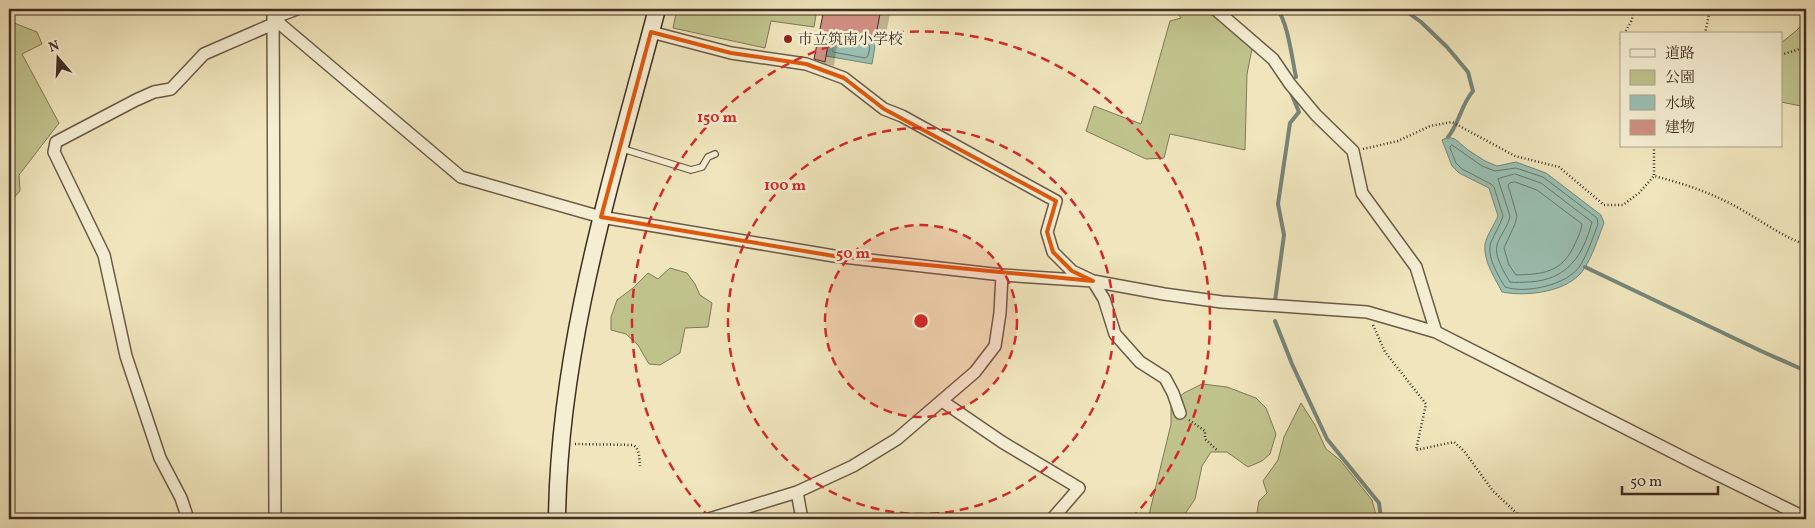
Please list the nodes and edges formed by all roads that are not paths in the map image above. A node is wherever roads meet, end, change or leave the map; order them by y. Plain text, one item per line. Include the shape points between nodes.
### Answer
1 (297, 9) edge
2 (657, 9) edge
3 (1215, 9) edge
4 (273, 17) edge
5 (651, 32) junction
6 (619, 148) junction
7 (715, 154) dead end
8 (601, 216) junction
9 (1002, 275) junction
10 (1093, 281) junction
11 (1436, 332) junction
12 (942, 401) junction
13 (1180, 413) road end
14 (797, 492) junction
15 (1806, 518) edge
16 (188, 519) edge
17 (275, 519) edge
18 (558, 519) edge
19 (709, 519) edge
20 (802, 519) edge
21 (1052, 519) edge

1 - 4 street
2 - 5 street
3 - 11 street via 1273,59 1316,114 1353,151 1362,193 1416,267
4 - 8 street via 461,177
4 - 16 street via 204,54 171,89 136,100 56,142 54,152 104,256 126,356 160,458
4 - 17 street
5 - 6 street
5 - 10 street via 732,53 806,64 844,78 884,109 1056,201 1047,232 1053,252 1072,271
6 - 7 lane via 691,170 702,167 708,157
6 - 8 street
8 - 9 street via 834,256
8 - 18 street via 572,354 562,442
9 - 10 street
9 - 12 street via 995,346 975,372
10 - 11 street via 1222,302 1367,312
10 - 13 street via 1104,299 1116,334 1140,362 1165,378
11 - 15 street
12 - 14 street via 897,439 853,466
12 - 21 street via 1079,488
14 - 19 street
14 - 20 street

